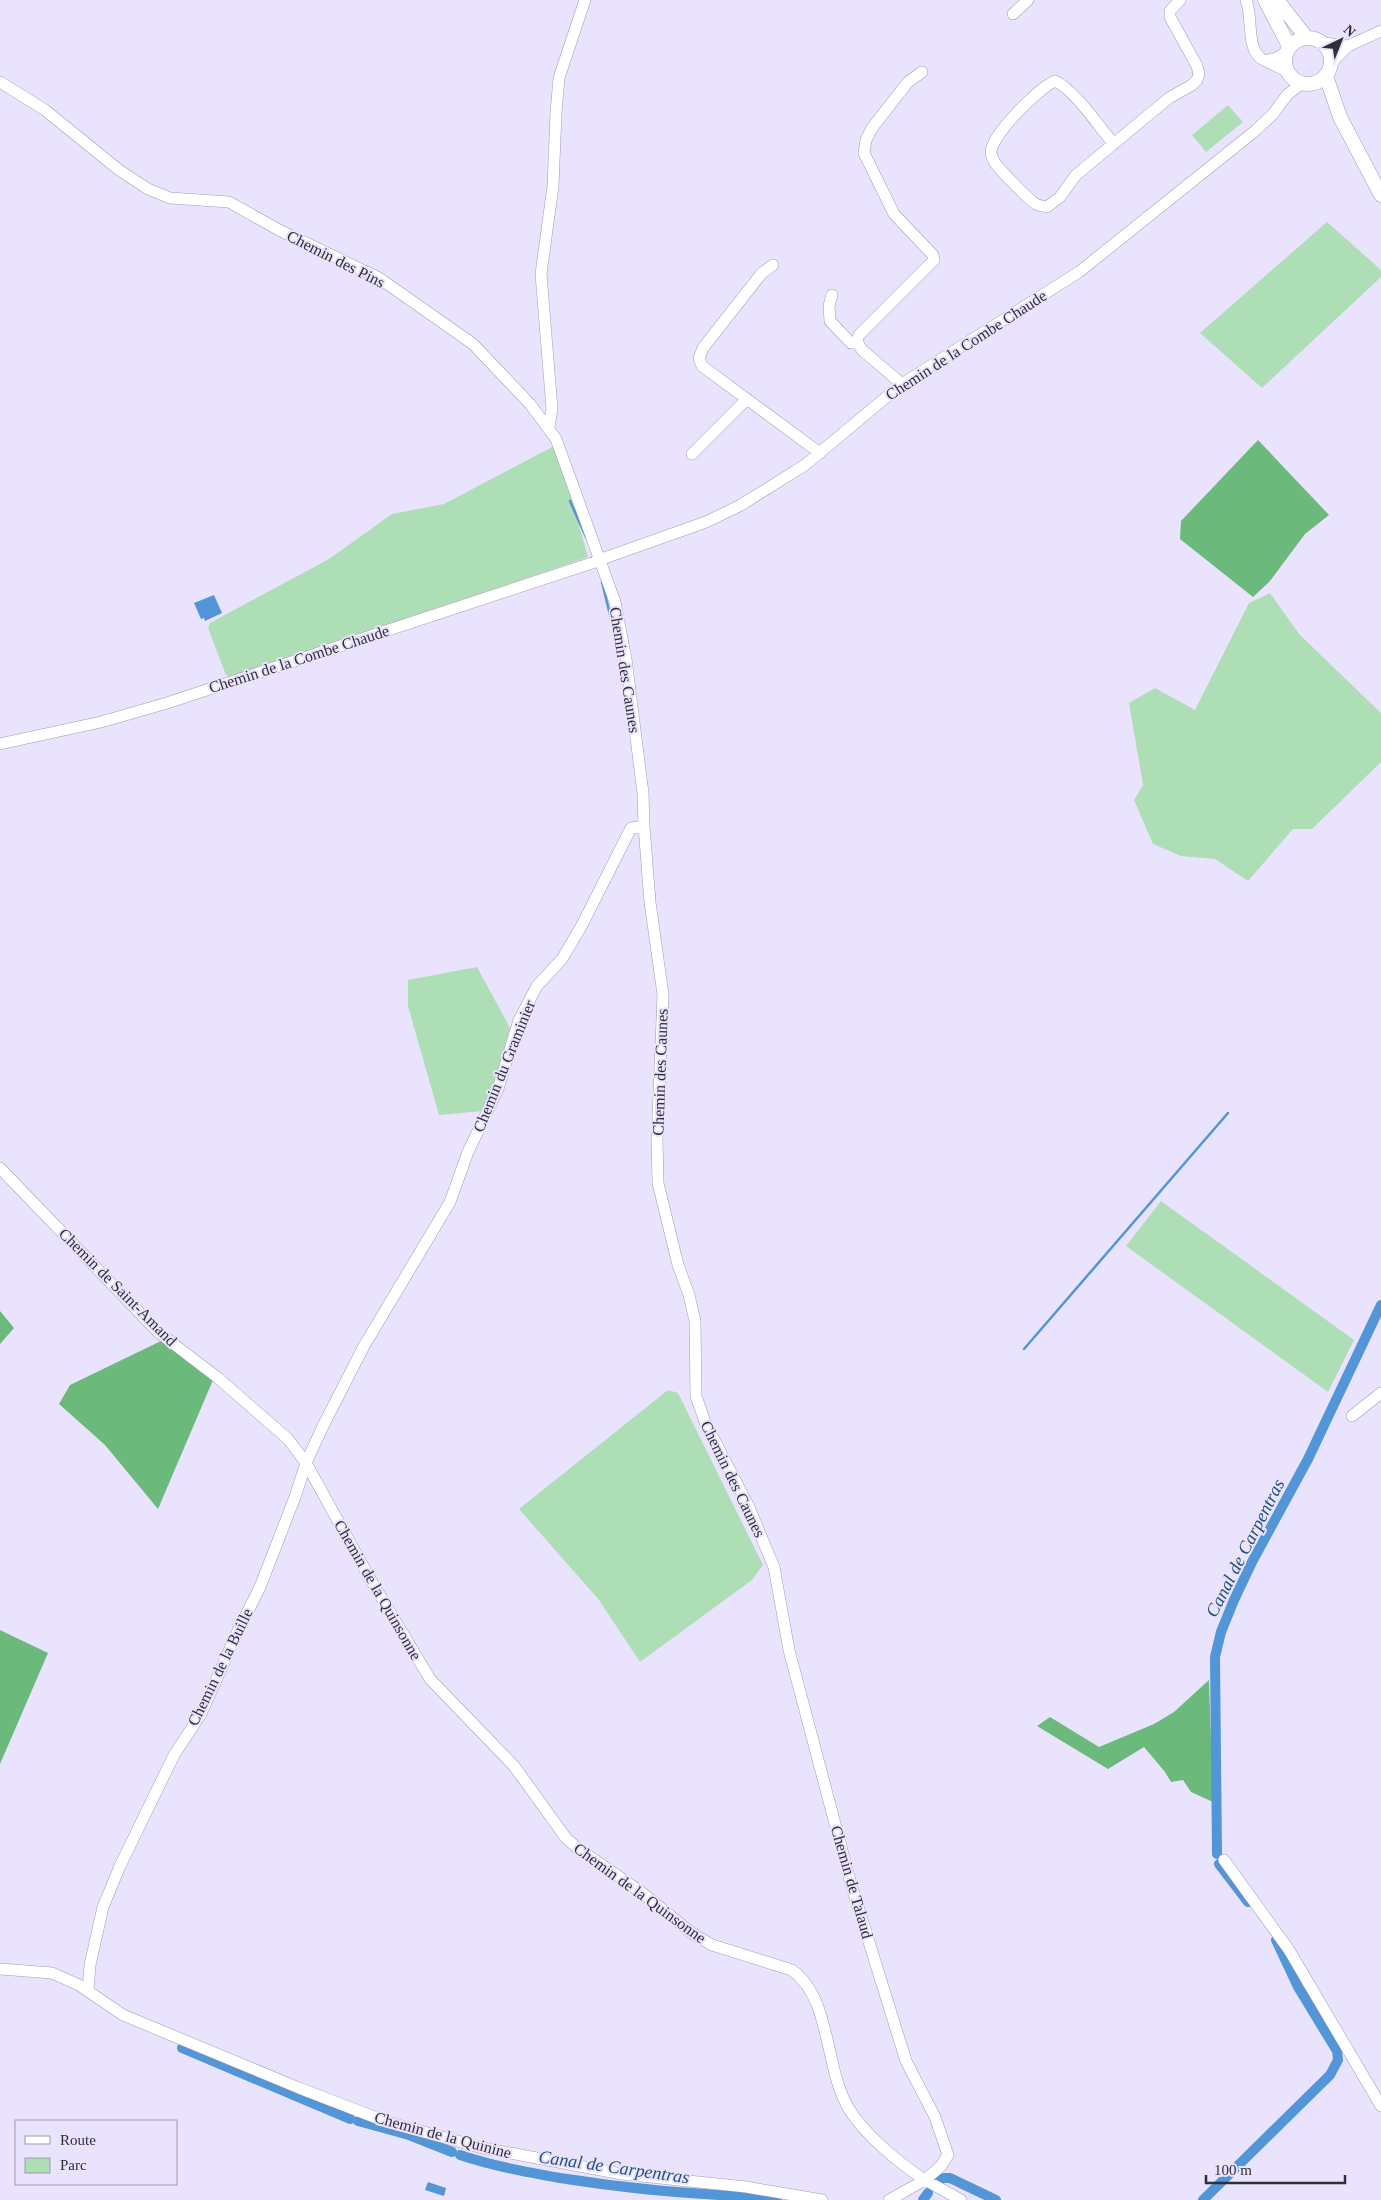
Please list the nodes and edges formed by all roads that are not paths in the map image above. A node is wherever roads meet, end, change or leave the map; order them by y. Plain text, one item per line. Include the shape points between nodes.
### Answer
1 (585, 0) edge
2 (1028, 0) edge
3 (1180, 0) edge
4 (1246, 0) edge
5 (1265, 0) edge
6 (1277, 0) edge
7 (1013, 14) dead end
8 (1381, 31) edge
9 (1306, 37) junction
10 (1324, 43) junction
11 (1348, 46) junction
12 (1287, 50) junction
13 (1268, 60) junction
14 (1328, 69) junction
15 (922, 72) dead end
16 (1287, 72) junction
17 (0, 82) edge
18 (1307, 84) junction
19 (1282, 100) junction
20 (1340, 117) junction
21 (1114, 144) junction
22 (1381, 194) edge
23 (773, 265) dead end
24 (832, 295) dead end
25 (857, 342) junction
26 (902, 384) junction
27 (747, 399) junction
28 (549, 427) junction
29 (820, 453) junction
30 (692, 454) dead end
31 (598, 561) junction
32 (0, 744) edge
33 (644, 826) junction
34 (0, 1168) edge
35 (364, 1346) joint
36 (1381, 1393) edge
37 (1352, 1416) dead end
38 (306, 1463) junction
39 (774, 1567) joint
40 (1224, 1860) dead end
41 (0, 1969) edge
42 (88, 1990) junction
43 (1381, 2106) edge
44 (925, 2180) junction
45 (822, 2200) edge
46 (889, 2200) edge
47 (960, 2200) edge

1 - 28 street via 559,78 553,186 541,274 552,409
2 - 7 street
3 - 21 street via 1170,10 1170,17 1197,66 1197,80 1169,98
4 - 13 street via 1253,48 1257,55
5 - 12 main road
6 - 9 main road
8 - 11 street
9 - 10 main road
9 - 12 main road via 1293,42
10 - 11 street
10 - 14 main road via 1330,52
11 - 14 street
12 - 13 street
12 - 16 main road via 1284,62
13 - 16 street
14 - 18 main road
14 - 20 main road
15 - 25 street via 908,82 872,128 864,153 894,214 933,255 934,260 859,335
16 - 18 main road via 1294,80
16 - 19 street, Chemin de la Combe Chaude
17 - 28 street, Chemin des Pins via 45,110 119,170 148,189 170,198 229,202 379,278 473,344
18 - 19 street, Chemin de la Combe Chaude via 1292,90
18 - 20 main road
19 - 26 street, Chemin de la Combe Chaude via 1255,131 1079,272
20 - 22 main road
21 - 21 street via 1076,175 1060,197 1047,207 1036,204 994,162 991,152 1017,112 1036,93 1055,81 1068,90
23 - 27 street via 762,272 698,358 702,366
24 - 25 street via 830,320 851,343
25 - 26 street
26 - 29 street, Chemin de la Combe Chaude
27 - 29 street
27 - 30 street
28 - 31 street, Chemin des Pins via 564,456
29 - 31 street, Chemin de la Combe Chaude via 741,506
31 - 32 street, Chemin de la Combe Chaude via 168,703 101,722
31 - 33 street, Chemin des Caunes via 615,602 622,634 643,793
33 - 35 street, Chemin du Graminier via 631,828 562,959 537,986 515,1032 498,1089 468,1152 450,1202
33 - 39 street, Chemin des Caunes via 650,902 663,995 658,1081 658,1183 678,1265 690,1295 699,1408 748,1505
34 - 38 street, Chemin de Saint-Amand via 158,1332 218,1378 288,1439
35 - 38 street, Chemin de la Buille
36 - 37 street
38 - 42 street, Chemin de la Buille via 260,1587 202,1714 174,1755 106,1899 90,1965
38 - 44 street, Chemin de la Quinsonne via 430,1679 514,1766 566,1838 712,1946 792,1970 802,1977 816,2001 838,2083 850,2110 899,2163
39 - 44 street, Chemin de Talaud via 789,1650 851,1884 906,2061 935,2117 947,2149 946,2160
40 - 43 street via 1289,1950
41 - 42 street, Chemin de la Quinine via 52,1973
42 - 45 street, Chemin de la Quinine via 123,2015 387,2122 483,2148 622,2174 746,2187
44 - 46 street
44 - 47 street

